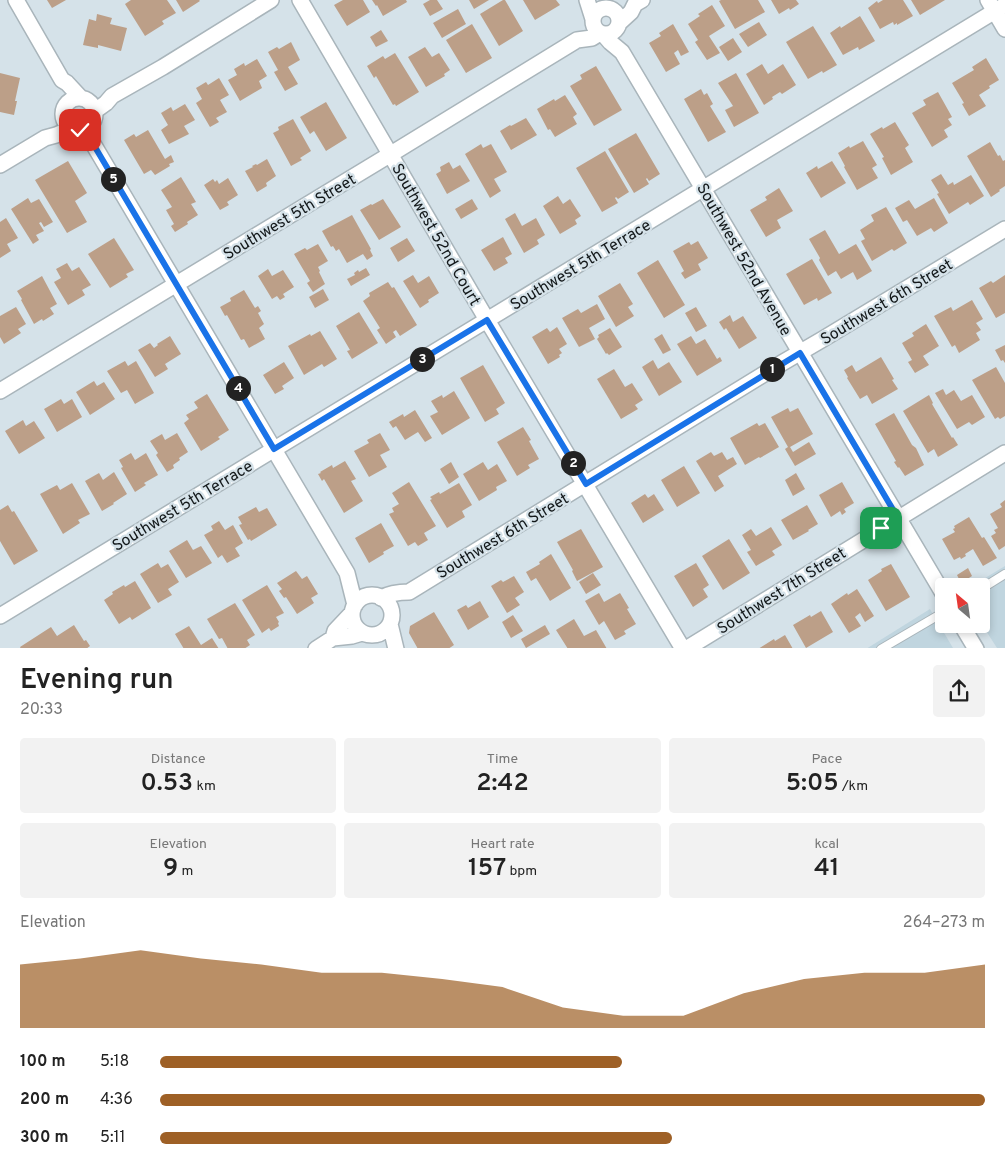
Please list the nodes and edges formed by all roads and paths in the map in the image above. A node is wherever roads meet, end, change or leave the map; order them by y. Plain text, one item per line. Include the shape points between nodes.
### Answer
1 (16, 0) edge
2 (270, 0) edge
3 (300, 0) edge
4 (587, 0) edge
5 (639, 2) edge
6 (996, 5) edge
7 (606, 6) edge
8 (619, 24) junction
9 (597, 27) junction
10 (1005, 29) edge
11 (622, 52) junction
12 (62, 80) junction
13 (88, 103) junction
14 (69, 120) junction
15 (90, 126) junction
16 (92, 142) junction
17 (391, 154) junction
18 (0, 165) edge
19 (704, 188) junction
20 (1005, 229) edge
21 (176, 284) junction
22 (487, 320) junction
23 (800, 353) junction
24 (0, 391) edge
25 (274, 449) junction
26 (1005, 453) edge
27 (586, 484) junction
28 (898, 518) junction
29 (347, 573) junction
30 (1005, 574) edge
31 (935, 580) edge
32 (990, 583) edge
33 (409, 592) junction
34 (377, 596) junction
35 (353, 609) junction
36 (0, 616) edge
37 (935, 617) edge
38 (391, 620) junction
39 (967, 633) edge
40 (366, 634) junction
41 (333, 638) junction
42 (316, 648) edge
43 (385, 648) edge
44 (396, 648) edge
45 (684, 648) edge
46 (882, 648) edge
47 (976, 648) edge

1 - 12 street
2 - 13 street via 112,96 94,98
3 - 17 street, Southwest 52nd Court
4 - 9 street, Southwest 52nd Avenue
5 - 7 street, Southwest 5th Street
5 - 8 street, Southwest 5th Street
6 - 10 street
6 - 19 street, Southwest 5th Terrace
7 - 8 street via 616,13
7 - 9 street, Southwest 5th Street via 594,15
8 - 9 street, Southwest 5th Street via 612,33
8 - 11 street, Southwest 52nd Avenue
9 - 11 street, Southwest 52nd Avenue
9 - 17 street, Southwest 5th Street via 592,38 577,40
11 - 19 street, Southwest 52nd Avenue
12 - 13 street
12 - 14 street via 62,95
13 - 14 street via 75,98 70,100
13 - 15 street via 93,121
14 - 15 street via 80,130
14 - 16 street via 81,136
14 - 18 street via 56,135 45,138
15 - 16 street
16 - 21 street
17 - 21 street, Southwest 5th Street
17 - 22 street, Southwest 52nd Court
19 - 22 street, Southwest 5th Terrace
19 - 23 street, Southwest 52nd Avenue
20 - 23 street, Southwest 6th Street
21 - 24 street, Southwest 5th Street
21 - 25 street
22 - 25 street, Southwest 5th Terrace
22 - 27 street, Southwest 52nd Court
23 - 27 street, Southwest 6th Street
23 - 28 street, Southwest 52nd Avenue
25 - 29 street
25 - 36 street, Southwest 5th Terrace
26 - 28 street, Southwest 7th Street
27 - 33 street, Southwest 6th Street
27 - 45 street, Southwest 52nd Court
28 - 31 street, Southwest 52nd Avenue
28 - 45 street, Southwest 7th Street
29 - 34 street
29 - 35 street
30 - 32 lane
33 - 34 street, Southwest 6th Street
33 - 38 street, Southwest 6th Street
34 - 35 street via 362,598
34 - 38 street via 389,605
35 - 40 street via 355,627
35 - 41 street
37 - 46 lane
38 - 40 street via 382,633
38 - 44 street
39 - 47 street
40 - 41 street
40 - 43 street
41 - 42 street

